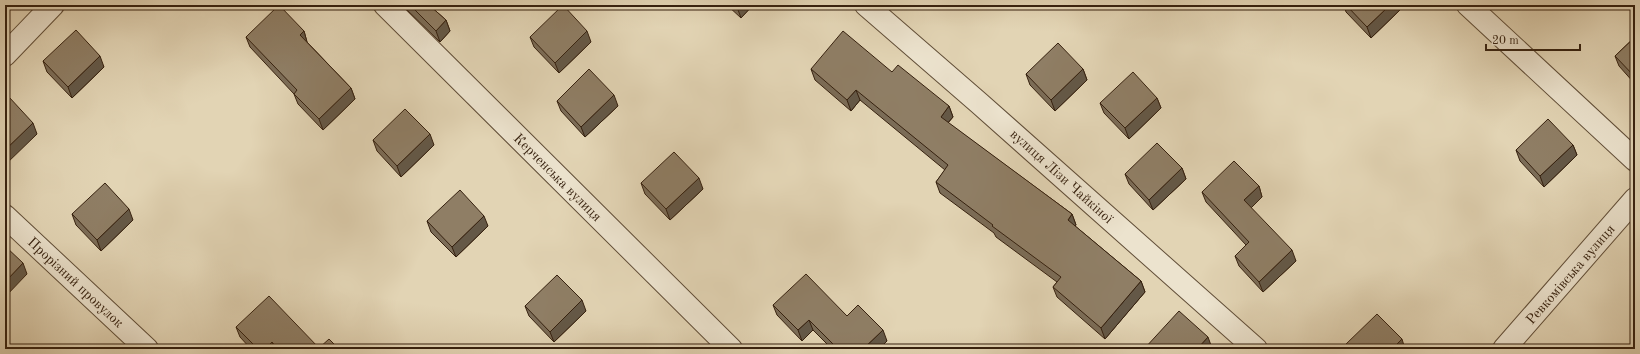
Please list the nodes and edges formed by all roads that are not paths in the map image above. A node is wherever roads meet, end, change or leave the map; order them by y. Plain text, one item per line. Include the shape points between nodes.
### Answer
1 (53, 5) edge
2 (385, 5) edge
3 (866, 5) edge
4 (1468, 5) edge
5 (5, 55) edge
6 (1635, 160) edge
7 (1635, 199) edge
8 (5, 216) edge
9 (147, 349) edge
10 (731, 349) edge
11 (1256, 349) edge
12 (1504, 349) edge

1 - 5 street
2 - 10 street, Керченська вулиця
3 - 11 street, вулиця Лізи Чайкіної
4 - 6 street
7 - 12 street, Ревкомівська вулиця
8 - 9 street, Прорізний провулок

